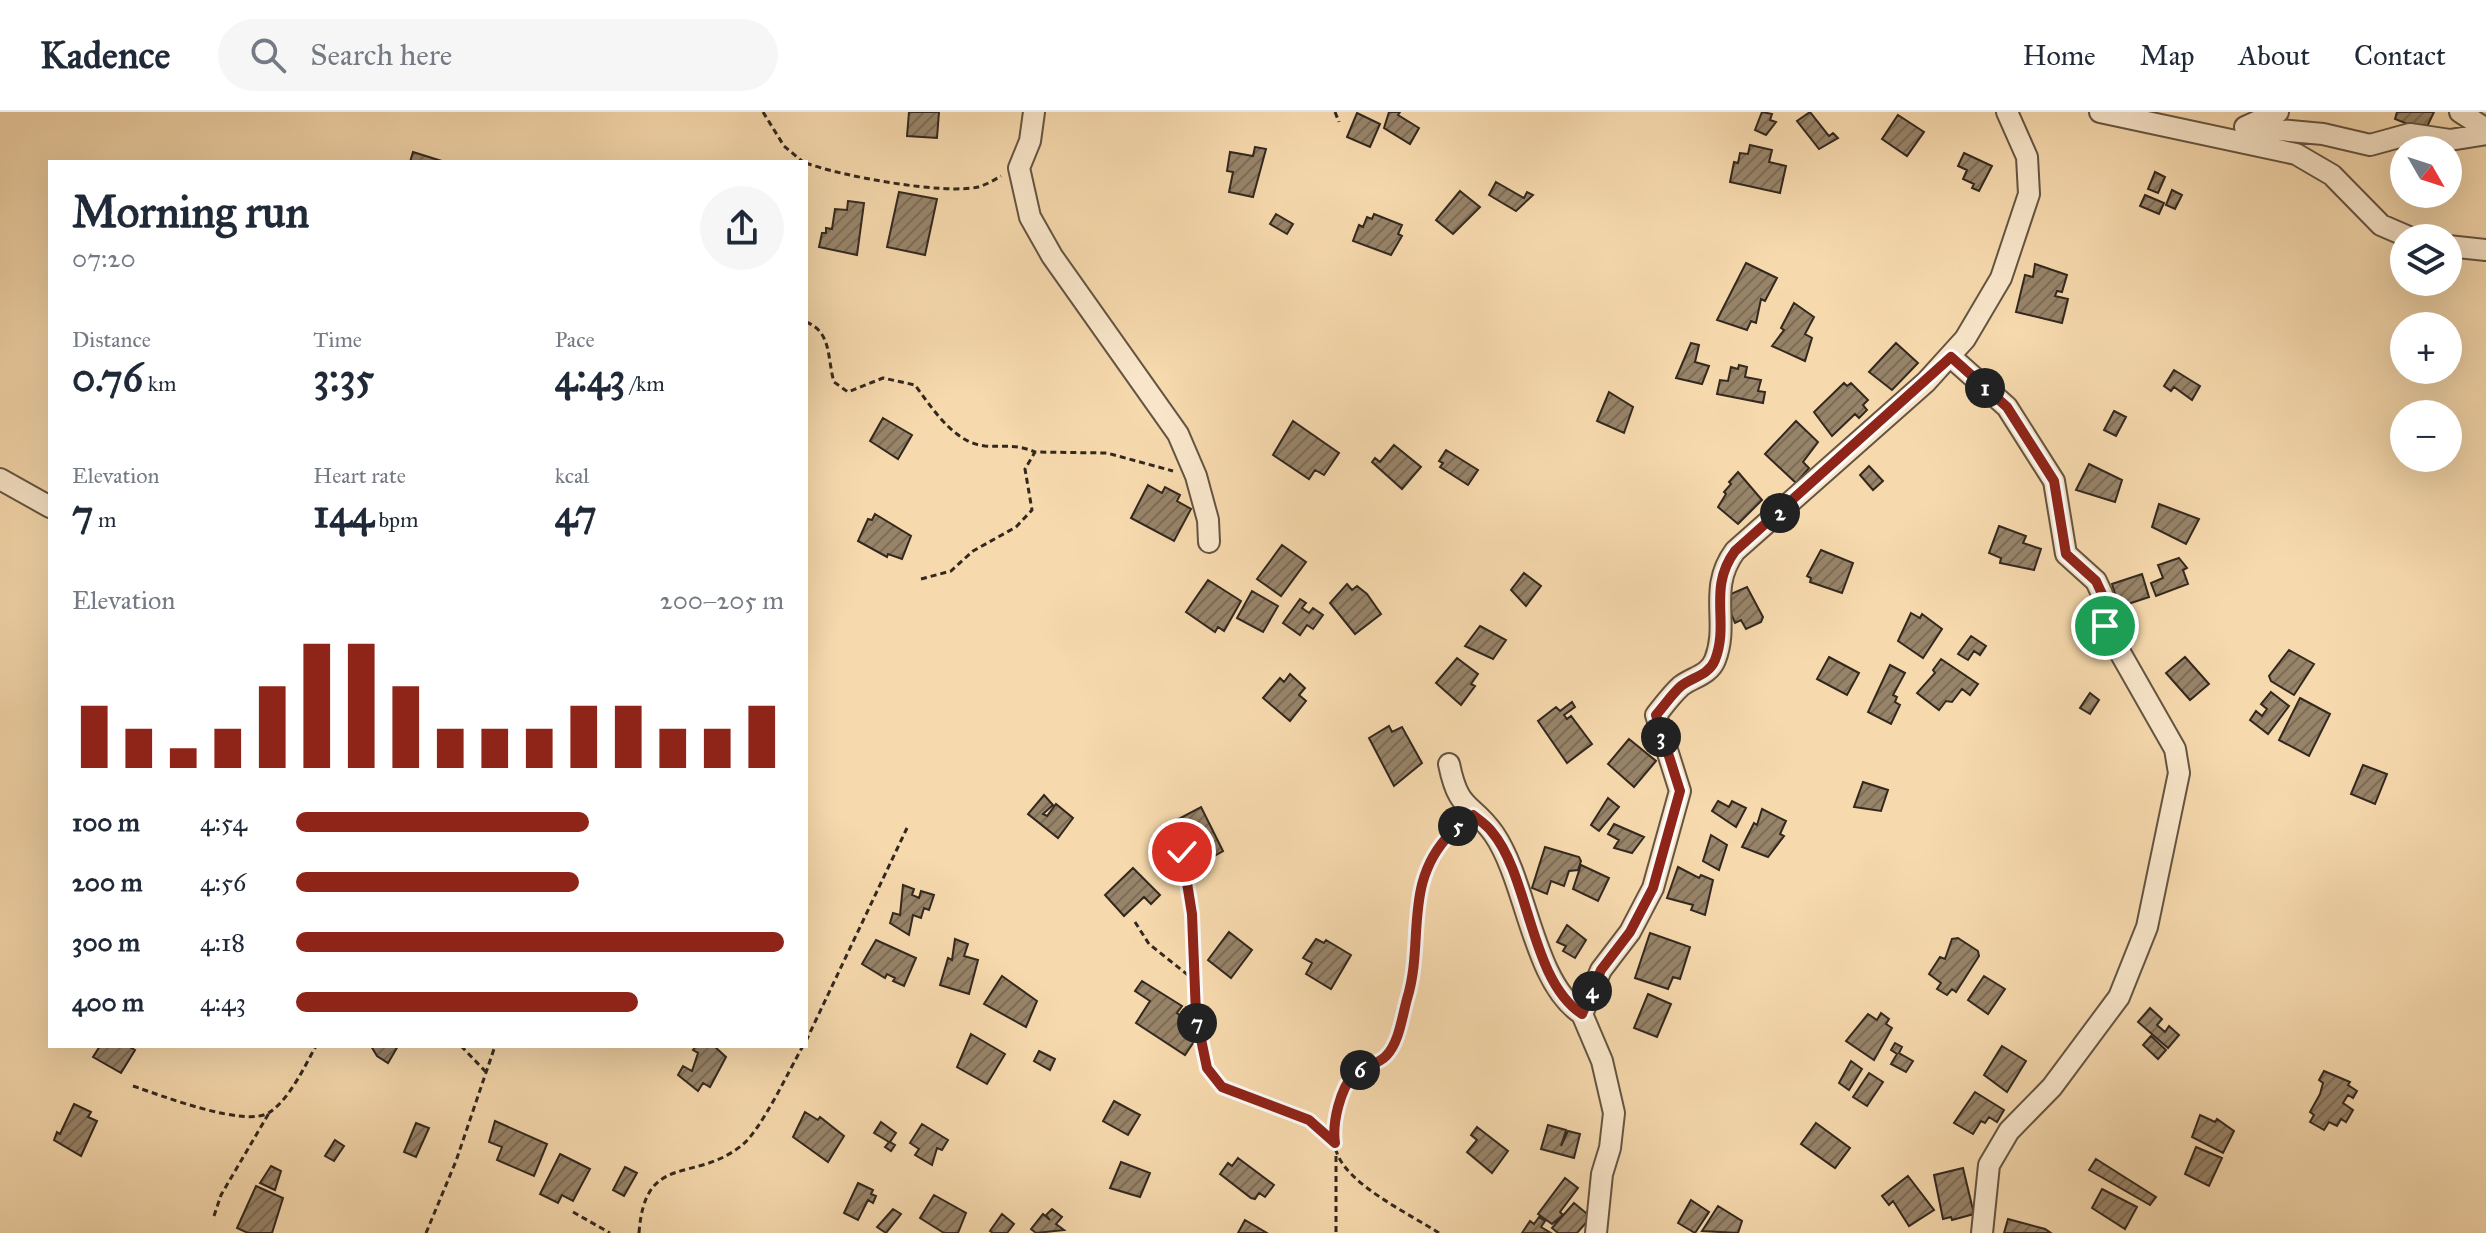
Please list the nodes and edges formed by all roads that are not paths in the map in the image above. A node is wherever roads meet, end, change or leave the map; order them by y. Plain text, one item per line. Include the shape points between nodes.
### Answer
1 (1034, 112) edge
2 (2007, 112) edge
3 (2100, 112) edge
4 (2278, 112) edge
5 (2460, 112) edge
6 (2133, 116) edge
7 (2246, 127) junction
8 (2486, 131) edge
9 (2218, 140) junction
10 (2390, 229) edge
11 (2462, 247) edge
12 (2486, 250) edge
13 (1951, 357) junction
14 (0, 479) edge
15 (48, 506) edge
16 (1209, 542) dead end
17 (1449, 764) dead end
18 (1582, 1014) junction
19 (1596, 1233) edge
20 (1982, 1233) edge

1 - 16 street via 1019,168 1030,217 1178,434 1196,476
2 - 13 street via 2027,157 2029,194 2001,278
3 - 6 street
4 - 7 street
5 - 8 street
6 - 9 street
7 - 8 street via 2323,134 2370,145 2410,134 2450,140
7 - 9 street
9 - 10 street via 2296,154 2332,175
11 - 12 street
13 - 18 street via 1735,551 1722,569 1715,662 1682,686 1656,715 1680,791 1653,888 1630,932 1601,970
13 - 20 street via 2007,407 2054,481 2066,554 2096,581 2105,626 2175,749 2179,773 2147,927 2119,997 2052,1087 2009,1131 1989,1165
14 - 15 street
17 - 18 street via 1462,803 1493,833 1504,854 1566,1004
18 - 19 street via 1602,1061 1614,1113

